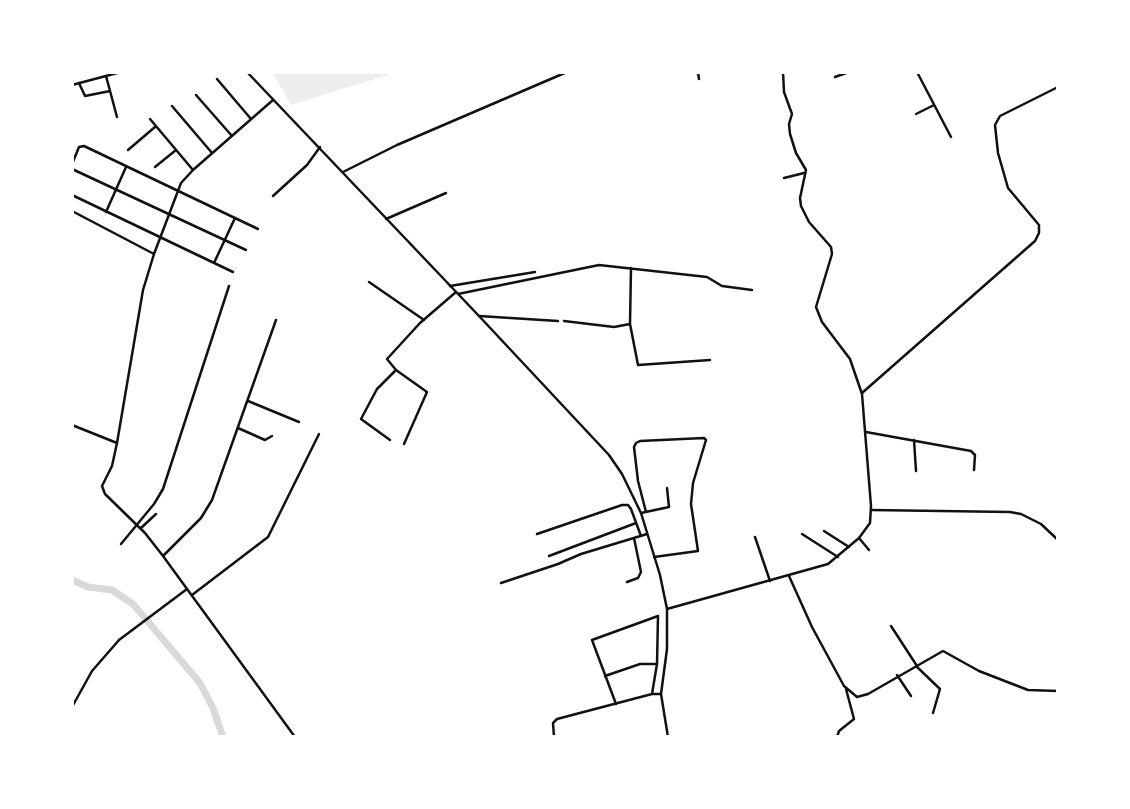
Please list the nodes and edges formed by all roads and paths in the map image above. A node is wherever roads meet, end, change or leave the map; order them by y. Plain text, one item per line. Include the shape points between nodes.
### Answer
1 (121, 72) edge
2 (247, 72) edge
3 (567, 72) edge
4 (698, 72) edge
5 (783, 72) edge
6 (849, 72) edge
7 (917, 72) edge
8 (106, 76) junction
9 (835, 77) dead end
10 (217, 79) dead end
11 (699, 79) dead end
12 (79, 83) junction
13 (72, 85) edge
14 (1058, 87) edge
15 (110, 92) junction
16 (196, 95) dead end
17 (274, 100) junction
18 (934, 105) junction
19 (172, 106) dead end
20 (916, 114) dead end
21 (117, 117) dead end
22 (150, 119) dead end
23 (251, 120) junction
24 (156, 127) junction
25 (232, 136) junction
26 (951, 137) dead end
27 (320, 147) junction
28 (128, 150) dead end
29 (176, 150) junction
30 (212, 153) junction
31 (72, 167) edge
32 (126, 167) junction
33 (155, 167) dead end
34 (193, 170) junction
35 (343, 172) junction
36 (806, 173) junction
37 (784, 178) dead end
38 (116, 190) junction
39 (177, 192) junction
40 (446, 193) dead end
41 (72, 195) edge
42 (273, 196) dead end
43 (72, 211) edge
44 (106, 212) junction
45 (169, 215) junction
46 (235, 218) junction
47 (386, 219) junction
48 (258, 229) dead end
49 (160, 238) junction
50 (225, 240) junction
51 (246, 250) dead end
52 (154, 254) junction
53 (214, 263) junction
54 (631, 268) junction
55 (233, 272) dead end
56 (535, 272) dead end
57 (369, 282) dead end
58 (229, 286) dead end
59 (450, 286) junction
60 (752, 290) dead end
61 (457, 293) junction
62 (479, 316) junction
63 (276, 320) dead end
64 (424, 320) junction
65 (558, 321) dead end
66 (564, 321) dead end
67 (630, 324) junction
68 (710, 360) dead end
69 (396, 370) junction
70 (862, 393) junction
71 (248, 401) junction
72 (299, 422) dead end
73 (72, 425) edge
74 (238, 428) junction
75 (866, 432) junction
76 (319, 434) dead end
77 (272, 436) dead end
78 (390, 440) dead end
79 (914, 440) junction
80 (117, 443) junction
81 (404, 444) dead end
82 (975, 470) dead end
83 (916, 471) dead end
84 (667, 488) dead end
85 (871, 510) junction
86 (646, 512) junction
87 (641, 513) junction
88 (156, 514) dead end
89 (636, 523) junction
90 (136, 525) junction
91 (141, 529) junction
92 (824, 531) dead end
93 (537, 534) dead end
94 (647, 534) junction
95 (802, 534) dead end
96 (641, 536) junction
97 (755, 537) dead end
98 (634, 538) junction
99 (859, 538) junction
100 (1058, 540) edge
101 (121, 544) dead end
102 (849, 547) junction
103 (869, 550) dead end
104 (163, 556) junction
105 (549, 556) dead end
106 (654, 557) junction
107 (838, 557) junction
108 (789, 576) junction
109 (627, 582) dead end
110 (770, 582) junction
111 (501, 583) dead end
112 (187, 589) junction
113 (192, 595) junction
114 (667, 609) junction
115 (891, 626) dead end
116 (657, 664) junction
117 (916, 666) junction
118 (897, 675) junction
119 (605, 676) junction
120 (846, 689) junction
121 (1058, 691) edge
122 (652, 694) junction
123 (661, 694) junction
124 (911, 696) dead end
125 (616, 704) junction
126 (72, 707) edge
127 (933, 713) dead end
128 (295, 737) edge
129 (554, 737) edge
130 (668, 737) edge
131 (837, 737) edge

1 - 8 street
2 - 17 street
3 - 35 street
4 - 11 street
5 - 36 street via 792,114 790,134
6 - 9 street
7 - 18 street
8 - 12 street
8 - 15 street
10 - 23 street
12 - 13 street
12 - 15 street via 87,97
14 - 70 street via 997,119 995,125 1011,192 1037,221 1038,237
15 - 21 street
16 - 25 street
17 - 23 street
17 - 27 street
18 - 20 street
18 - 26 street
19 - 30 street
22 - 24 street
23 - 25 street
24 - 28 street
24 - 29 street
25 - 30 street
27 - 35 street
27 - 42 street
29 - 33 street
29 - 34 street
30 - 34 street
31 - 32 street via 81,146
31 - 38 street
32 - 38 street
32 - 39 street
34 - 39 street
35 - 47 street
36 - 37 street
36 - 70 street via 801,206 832,254 817,314 850,359
38 - 44 street
38 - 45 street
39 - 45 street
39 - 46 street
40 - 47 street
41 - 44 street
43 - 52 street
44 - 49 street
45 - 49 street
45 - 50 street
46 - 48 street
46 - 50 street
47 - 59 street
49 - 52 street
49 - 53 street
50 - 51 street
50 - 53 street
52 - 80 street via 141,300
53 - 55 street
54 - 60 street via 707,277 722,286
54 - 61 street via 599,265
54 - 67 street
56 - 59 street
57 - 64 street
58 - 90 street via 163,489
59 - 61 street
61 - 62 street
61 - 64 street
62 - 65 street
62 - 87 street via 609,455
63 - 71 street
64 - 69 street via 388,356
66 - 67 street via 614,327
67 - 68 street via 638,365
69 - 78 street via 377,389 362,419
69 - 81 street via 427,392
70 - 75 street
71 - 72 street
71 - 74 street
73 - 80 street
74 - 77 street via 265,440
74 - 104 street via 207,509
75 - 79 street
75 - 85 street
76 - 113 street via 268,537
79 - 82 street via 971,451
79 - 83 street
80 - 90 street via 102,490
84 - 86 street via 669,507
85 - 99 street via 870,523
85 - 100 street via 1010,512 1041,524
86 - 87 street
86 - 106 street via 636,443 704,438 691,504 698,551
87 - 94 street
88 - 91 street
89 - 93 street via 628,505 622,505
89 - 96 street
89 - 105 street
90 - 91 street
90 - 101 street
91 - 104 street
92 - 102 street
94 - 96 street
94 - 106 street
95 - 107 street
96 - 98 street
97 - 110 street
98 - 109 street via 640,575
98 - 111 street
99 - 102 street
99 - 103 street
102 - 107 street
104 - 112 street
106 - 114 street
107 - 108 street
108 - 110 street
108 - 120 street
110 - 114 street
112 - 113 street
112 - 126 street via 119,640 90,674
113 - 128 street
114 - 123 street
115 - 117 street
116 - 119 street via 640,664
116 - 119 street via 658,616 592,640
116 - 122 street
117 - 118 street
117 - 121 street via 943,651 1028,690
117 - 127 street via 940,689
118 - 120 street via 862,696
118 - 124 street
119 - 125 street
120 - 131 street via 854,719
122 - 123 street
122 - 125 street
123 - 130 street
125 - 129 street via 557,719 552,726

